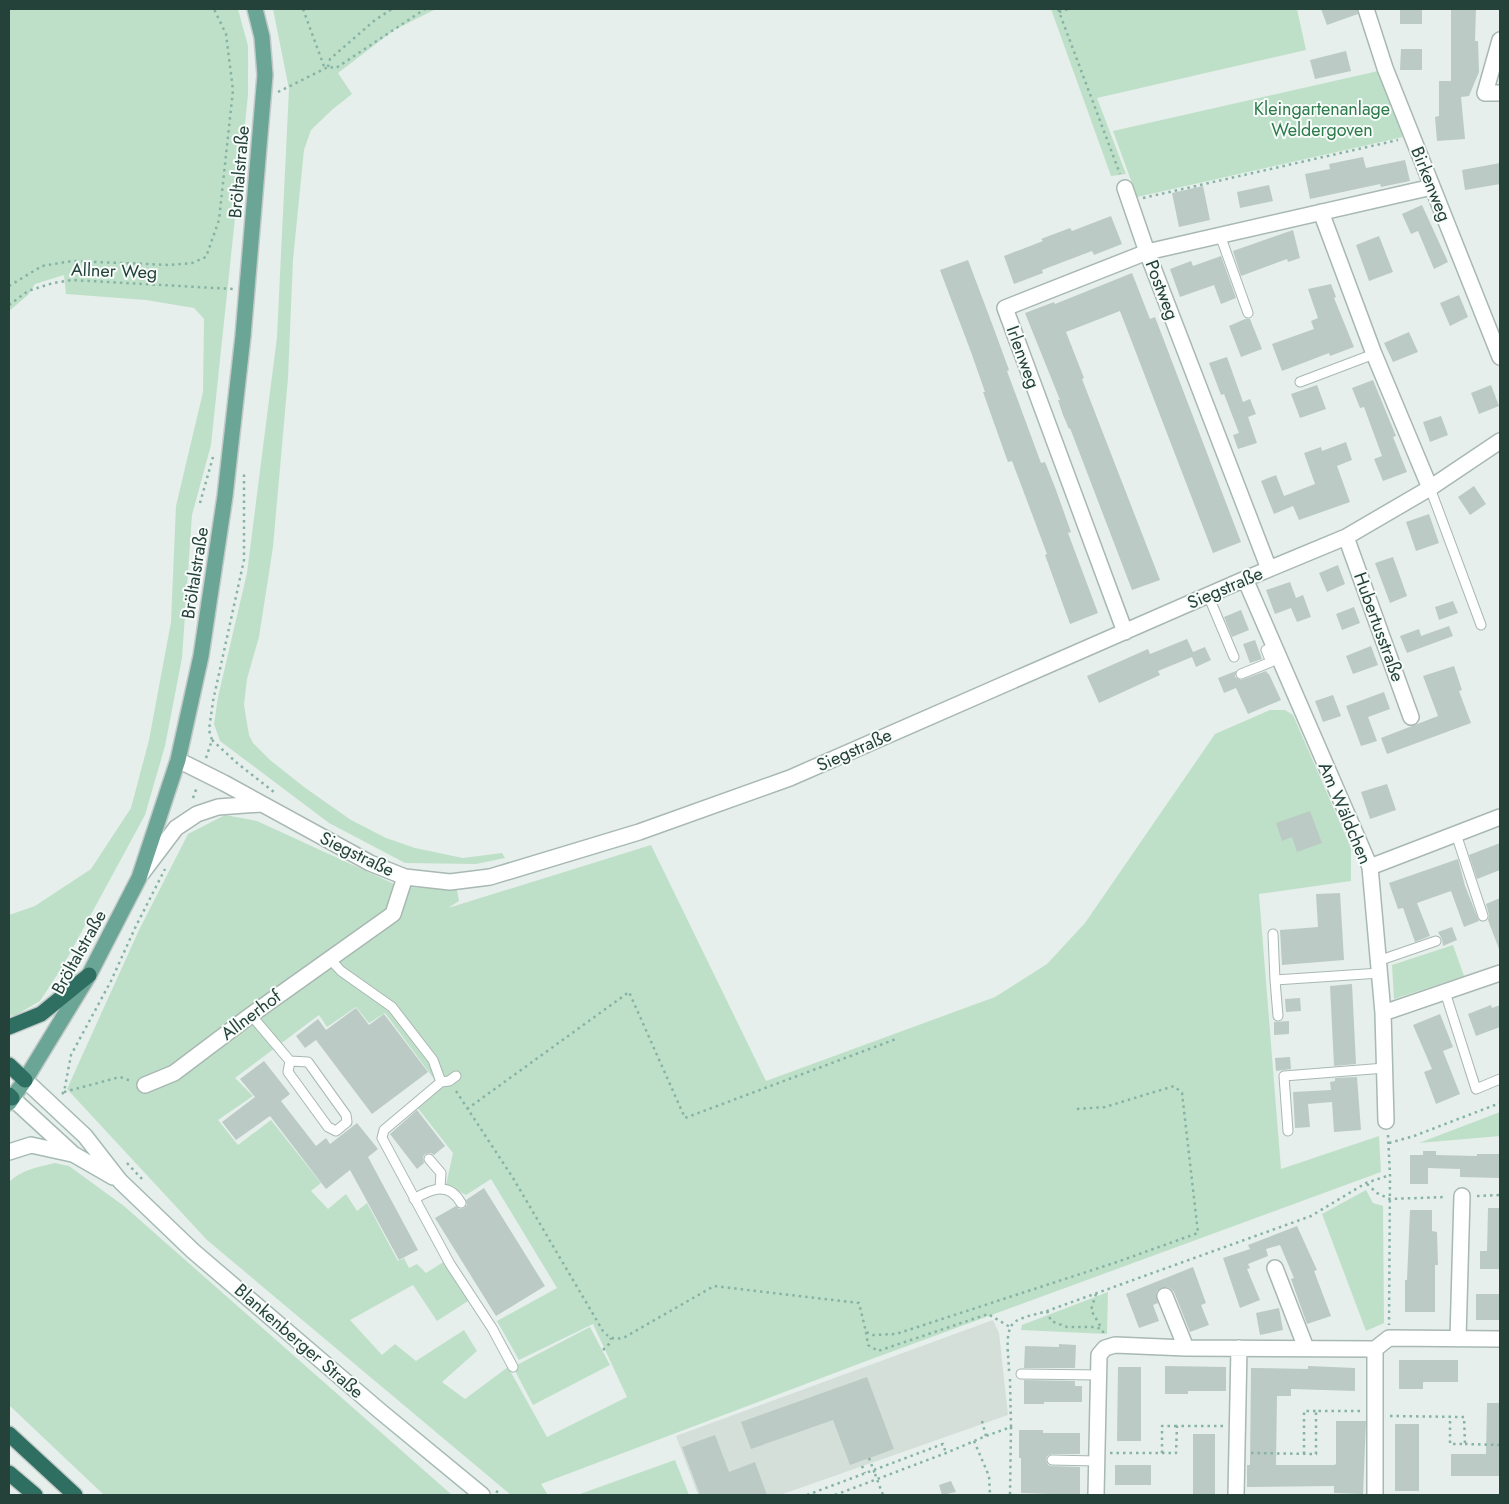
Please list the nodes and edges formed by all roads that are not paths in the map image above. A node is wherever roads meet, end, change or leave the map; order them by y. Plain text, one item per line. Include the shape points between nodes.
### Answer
1 (255, 9) edge
2 (1366, 9) edge
3 (1500, 40) edge
4 (1500, 93) edge
5 (1432, 187) junction
6 (1127, 194) road end
7 (1320, 212) junction
8 (1220, 235) junction
9 (1147, 252) junction
10 (1248, 313) dead end
11 (1374, 354) junction
12 (1500, 357) edge
13 (1300, 382) dead end
14 (1500, 441) edge
15 (1430, 488) junction
16 (1346, 537) junction
17 (1269, 569) junction
18 (1245, 579) junction
19 (1208, 595) junction
20 (1480, 626) dead end
21 (1125, 632) junction
22 (1274, 647) junction
23 (1234, 657) dead end
24 (1242, 674) dead end
25 (1411, 717) dead end
26 (178, 760) junction
27 (260, 804) junction
28 (1500, 817) edge
29 (1456, 834) junction
30 (1370, 867) junction
31 (405, 877) junction
32 (139, 878) junction
33 (1483, 916) dead end
34 (1273, 934) dead end
35 (1436, 941) dead end
36 (329, 958) junction
37 (1379, 967) junction
38 (1500, 973) edge
39 (89, 976) junction
40 (1275, 980) junction
41 (1445, 992) junction
42 (1383, 1013) junction
43 (251, 1015) junction
44 (1278, 1016) dead end
45 (9, 1027) edge
46 (290, 1062) junction
47 (9, 1066) edge
48 (1385, 1068) junction
49 (1500, 1079) edge
50 (25, 1080) junction
51 (145, 1085) road end
52 (10, 1099) edge
53 (1386, 1121) road end
54 (1288, 1131) dead end
55 (9, 1152) edge
56 (73, 1154) junction
57 (429, 1159) dead end
58 (120, 1181) junction
59 (440, 1188) junction
60 (1462, 1196) road end
61 (414, 1199) junction
62 (461, 1203) dead end
63 (1275, 1268) dead end
64 (1165, 1296) dead end
65 (1458, 1339) junction
66 (1500, 1339) edge
67 (1186, 1348) junction
68 (1239, 1348) junction
69 (1306, 1348) junction
70 (1375, 1349) junction
71 (513, 1367) dead end
72 (1020, 1374) dead end
73 (1098, 1375) junction
74 (9, 1434) edge
75 (1096, 1457) junction
76 (1052, 1460) dead end
77 (9, 1473) edge
78 (35, 1495) edge
79 (75, 1495) edge
80 (482, 1495) edge
81 (1096, 1495) edge
82 (1236, 1495) edge
83 (1375, 1495) edge

1 - 26 main road, Bröltalstraße via 266,75 243,336 220,536 201,656
2 - 5 street, Birkenweg via 1385,68
3 - 4 street via 1485,93
5 - 7 street, Irlenweg
5 - 12 street, Birkenweg
6 - 9 street, Postweg
7 - 8 street, Irlenweg
7 - 11 street
8 - 9 street, Irlenweg
8 - 10 lane
9 - 17 street, Postweg
9 - 21 street, Irlenweg via 1005,308
11 - 13 lane
11 - 15 street
14 - 15 street, Siegstraße
15 - 16 street, Siegstraße
15 - 20 lane
16 - 17 street, Siegstraße
16 - 25 street, Hubertusstraße
17 - 18 street, Siegstraße
18 - 19 street, Siegstraße
18 - 22 street, Am Wäldchen
19 - 21 street, Siegstraße
19 - 23 lane
21 - 31 street, Siegstraße via 790,778 640,832 490,877 450,882
22 - 24 lane via 1266,650 1271,662
22 - 30 street, Am Wäldchen
26 - 27 street, Siegstraße
26 - 32 main road, Bröltalstraße
27 - 31 street, Siegstraße via 370,864
27 - 32 street via 218,807 197,814 176,828
28 - 29 street
29 - 30 street
29 - 33 lane
30 - 37 street, Am Wäldchen
31 - 36 street, Allnerhof via 393,914
32 - 39 main road, Bröltalstraße
34 - 40 lane
35 - 37 lane
36 - 43 street, Allnerhof
36 - 61 lane via 341,971 392,1007 449,1080 382,1132 382,1138
37 - 40 lane
37 - 42 street, Am Wäldchen
38 - 41 street
39 - 45 highway via 41,1014
39 - 50 main road, Bröltalstraße
40 - 44 lane
41 - 42 street
41 - 49 lane via 1476,1089
42 - 48 street, Am Wäldchen
43 - 46 lane
43 - 51 street, Allnerhof via 174,1074
46 - 46 lane via 308,1062 346,1115 347,1122 336,1131 328,1127 288,1072
47 - 50 highway
48 - 53 street, Am Wäldchen
48 - 54 lane via 1284,1076
50 - 52 main road, Bröltalstraße
50 - 58 street, Blankenberger Straße via 85,1136
52 - 56 street, Blankenberger Straße
55 - 56 street via 31,1145
56 - 58 street, Blankenberger Straße
57 - 59 lane via 441,1173
58 - 80 street, Blankenberger Straße via 193,1251
59 - 61 lane via 430,1189
59 - 62 lane via 458,1197
60 - 65 street
61 - 71 lane
63 - 69 street
64 - 67 street
65 - 66 street
65 - 70 street via 1389,1338
67 - 68 street
67 - 73 street via 1104,1348 1099,1355
68 - 69 street
68 - 82 street
69 - 70 street
70 - 83 street
72 - 73 lane
73 - 75 street
74 - 79 highway
75 - 76 lane
75 - 81 street
77 - 78 highway

